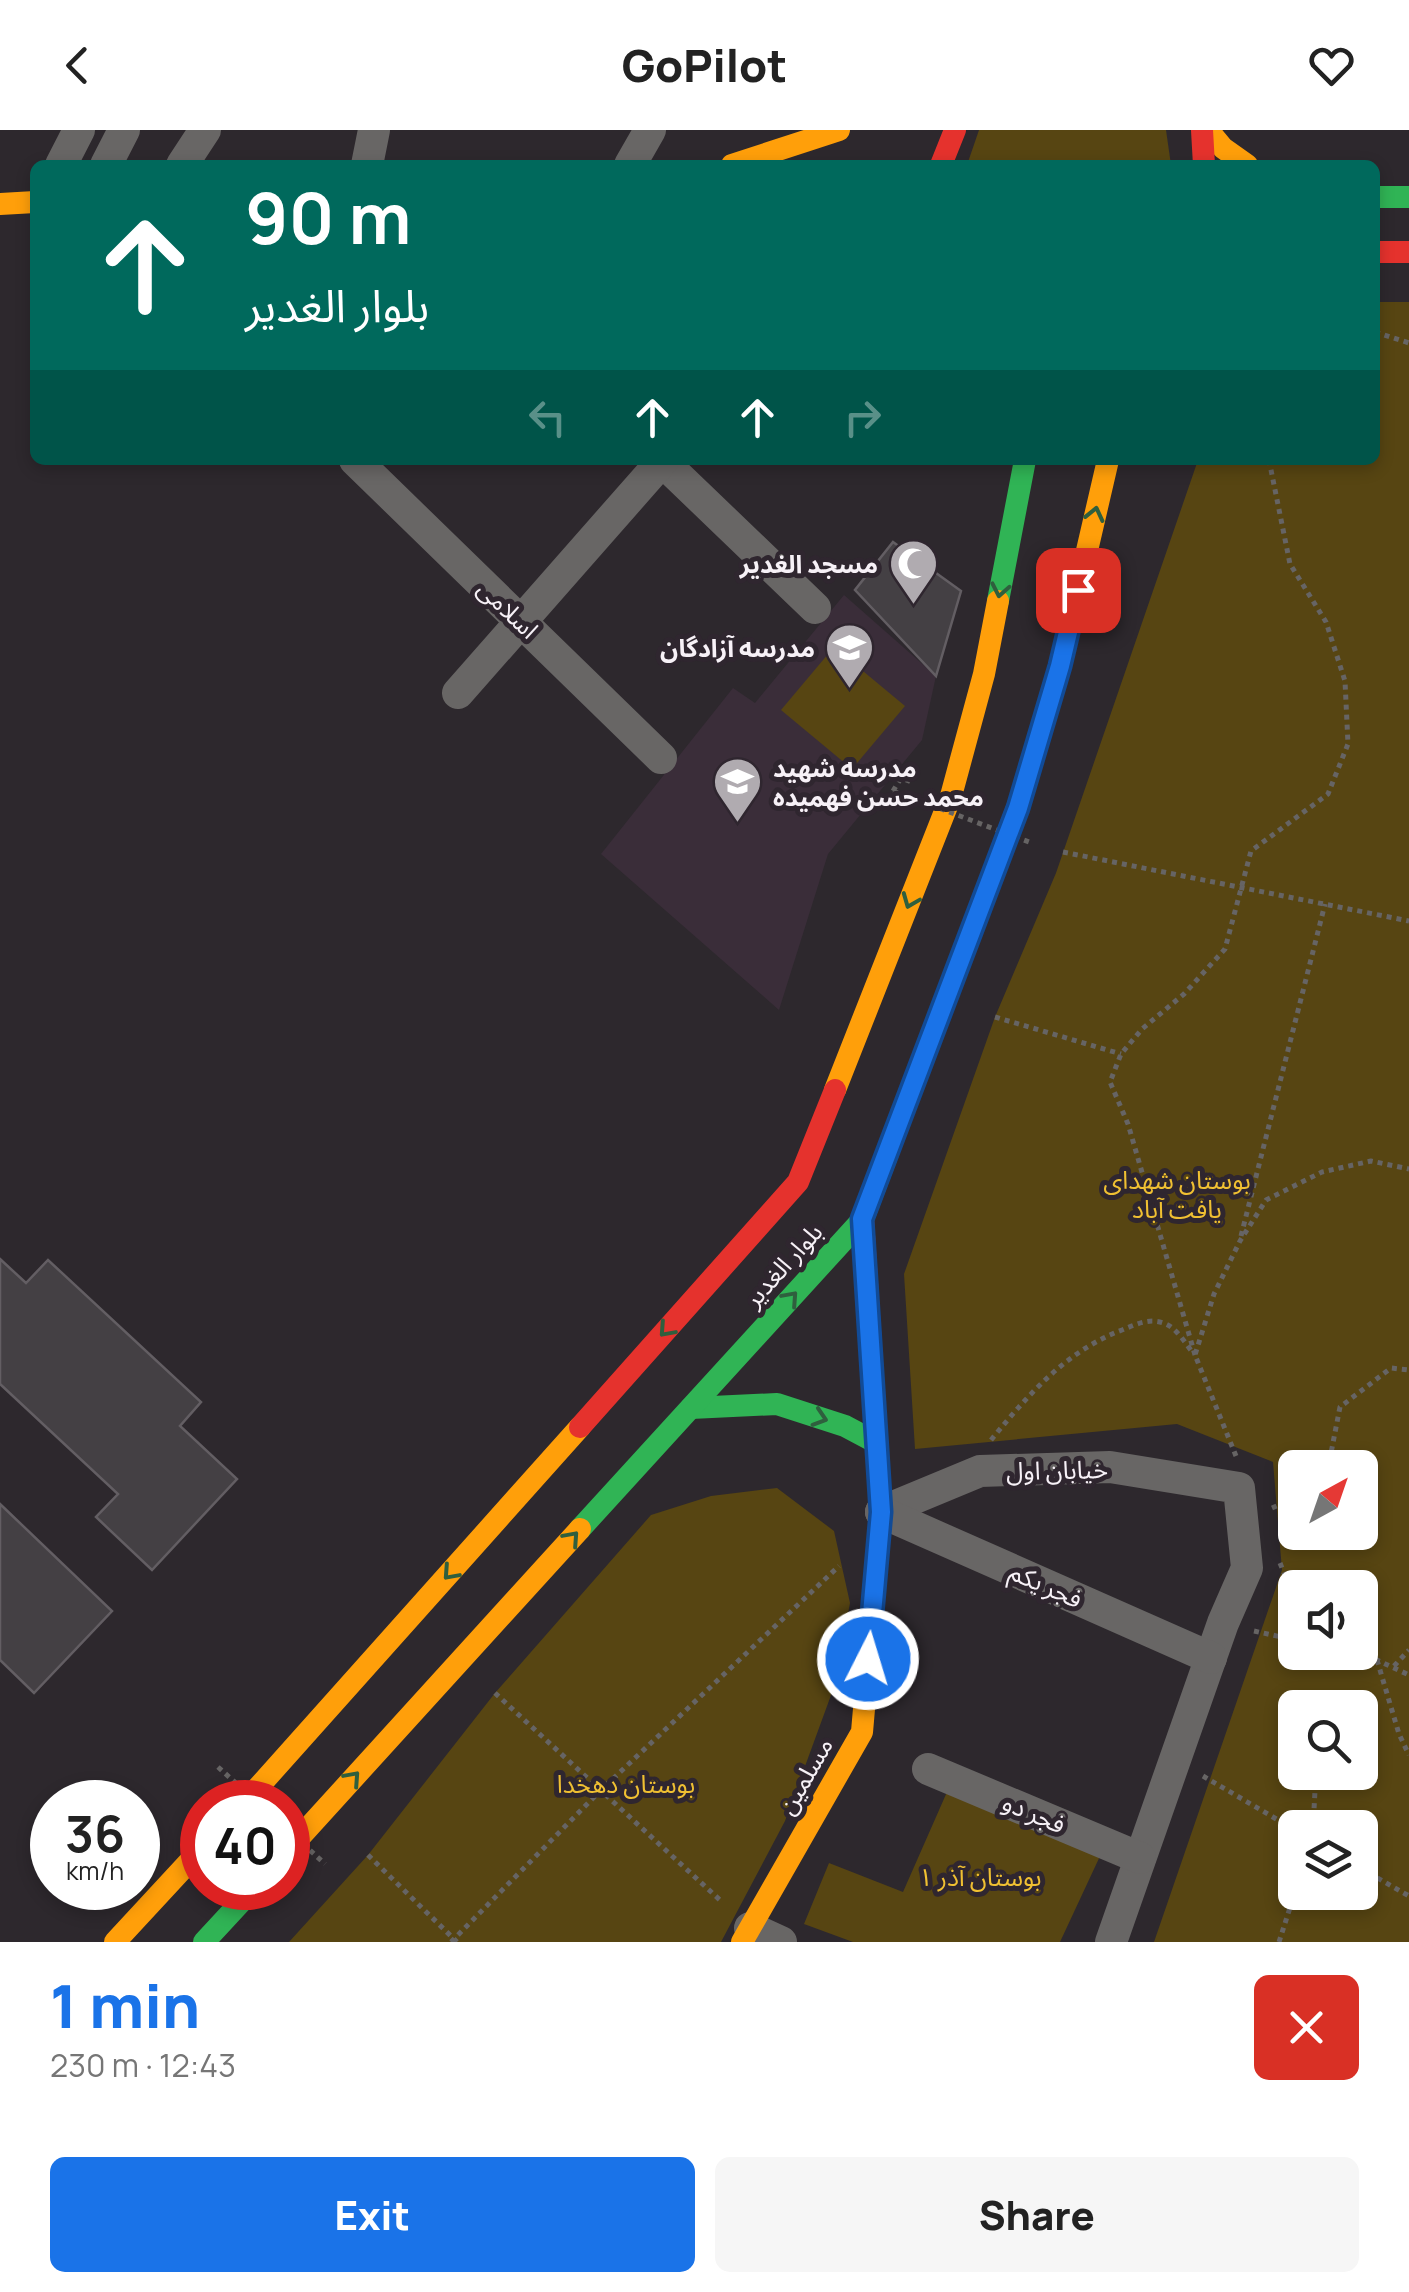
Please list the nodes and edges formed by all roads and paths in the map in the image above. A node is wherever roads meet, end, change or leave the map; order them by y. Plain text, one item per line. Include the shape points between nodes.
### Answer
1 (79, 130) edge
2 (124, 130) edge
3 (205, 130) edge
4 (374, 130) edge
5 (650, 130) edge
6 (840, 130) edge
7 (955, 130) edge
8 (1205, 130) edge
9 (64, 160) edge
10 (109, 160) edge
11 (185, 160) edge
12 (368, 160) edge
13 (633, 160) edge
14 (747, 160) edge
15 (943, 160) edge
16 (1204, 160) edge
17 (1240, 160) edge
18 (1409, 196) edge
19 (1380, 198) edge
20 (30, 202) edge
21 (0, 204) edge
22 (1380, 252) edge
23 (1409, 252) edge
24 (1380, 334) edge
25 (1409, 343) edge
26 (360, 465) edge
27 (658, 465) edge
28 (667, 465) edge
29 (1026, 465) edge
30 (1106, 465) edge
31 (1269, 465) edge
32 (815, 608) dead end
33 (521, 621) junction
34 (458, 693) dead end
35 (661, 758) dead end
36 (901, 778) dead end
37 (1032, 843) dead end
38 (1063, 852) dead end
39 (1239, 887) junction
40 (1326, 904) junction
41 (1409, 921) edge
42 (996, 1017) dead end
43 (1120, 1054) junction
44 (1409, 1169) edge
45 (862, 1219) junction
46 (1240, 1241) junction
47 (1195, 1355) junction
48 (1409, 1370) edge
49 (691, 1408) junction
50 (990, 1442) dead end
51 (877, 1444) junction
52 (1332, 1450) edge
53 (1239, 1474) junction
54 (1278, 1506) edge
55 (881, 1512) junction
56 (1260, 1514) dead end
57 (1274, 1548) dead end
58 (842, 1564) dead end
59 (1283, 1570) edge
60 (1223, 1623) junction
61 (1278, 1636) edge
62 (1409, 1650) edge
63 (1211, 1658) junction
64 (1378, 1661) edge
65 (1394, 1666) junction
66 (1378, 1667) edge
67 (1409, 1675) edge
68 (494, 1693) dead end
69 (1409, 1755) edge
70 (1174, 1759) junction
71 (218, 1767) dead end
72 (928, 1769) dead end
73 (232, 1780) edge
74 (265, 1780) edge
75 (600, 1790) junction
76 (1278, 1820) edge
77 (310, 1826) edge
78 (310, 1850) edge
79 (368, 1855) dead end
80 (1140, 1858) junction
81 (325, 1864) dead end
82 (180, 1872) edge
83 (1378, 1878) edge
84 (1409, 1896) edge
85 (234, 1910) edge
86 (1289, 1910) edge
87 (746, 1935) edge
88 (454, 1941) edge
89 (115, 1942) edge
90 (204, 1942) edge
91 (781, 1942) edge
92 (1111, 1942) edge
93 (1279, 1942) edge

1 - 9 street
2 - 10 street
3 - 11 street
4 - 12 street
5 - 13 street
6 - 14 main road
7 - 15 main road
8 - 16 main road
8 - 17 main road
18 - 19 main road
20 - 21 main road
22 - 23 main road
24 - 25 path
26 - 33 street, اسلامی
27 - 33 street
28 - 32 street
29 -> 74 main road, بلوار الغدیر via 1020,540 952,796 798,1182
45 -> 30 main road, بلوار الغدیر via 1018,808 1060,666 1077,551
31 - 39 path via 1290,564 1326,622 1346,681 1348,744 1328,794 1251,851
33 - 34 street
33 - 35 street, اسلامی
36 - 37 path, bridge via 893,791
38 - 39 path
39 - 40 path
39 - 43 path via 1225,948
40 - 41 path
40 - 46 path
42 - 43 path
43 - 47 path via 1110,1082
44 - 46 path via 1371,1161 1322,1172 1266,1200
49 -> 45 main road, بلوار الغدیر
45 - 51 main road, مسلمین
46 - 47 path
47 - 50 path via 1170,1325 1147,1320 1108,1335 1066,1360
47 - 53 path
48 - 52 path via 1392,1368 1340,1407
49 -> 51 main road via 776,1404
77 -> 49 main road, بلوار الغدیر
51 - 55 main road, مسلمین
53 - 55 street, خیابان اول via 1110,1467 980,1471
53 - 60 street via 1247,1568
54 - 56 path
55 - 63 street, فجر یکم
55 - 87 main road, مسلمین via 862,1732
57 - 59 path
58 - 75 path
60 - 61 path
60 - 63 street
62 - 65 path
63 - 70 street
64 - 65 path
65 - 67 path
66 - 69 path
68 - 75 path
70 - 76 path
70 - 80 street
71 - 73 path, bridge
72 - 80 street, فجر دو
75 - 87 path
75 - 88 path
78 - 81 path, bridge
79 - 88 path
80 - 92 street
82 - 89 main road
83 - 84 path
85 - 90 main road
86 - 93 path
87 - 91 street

